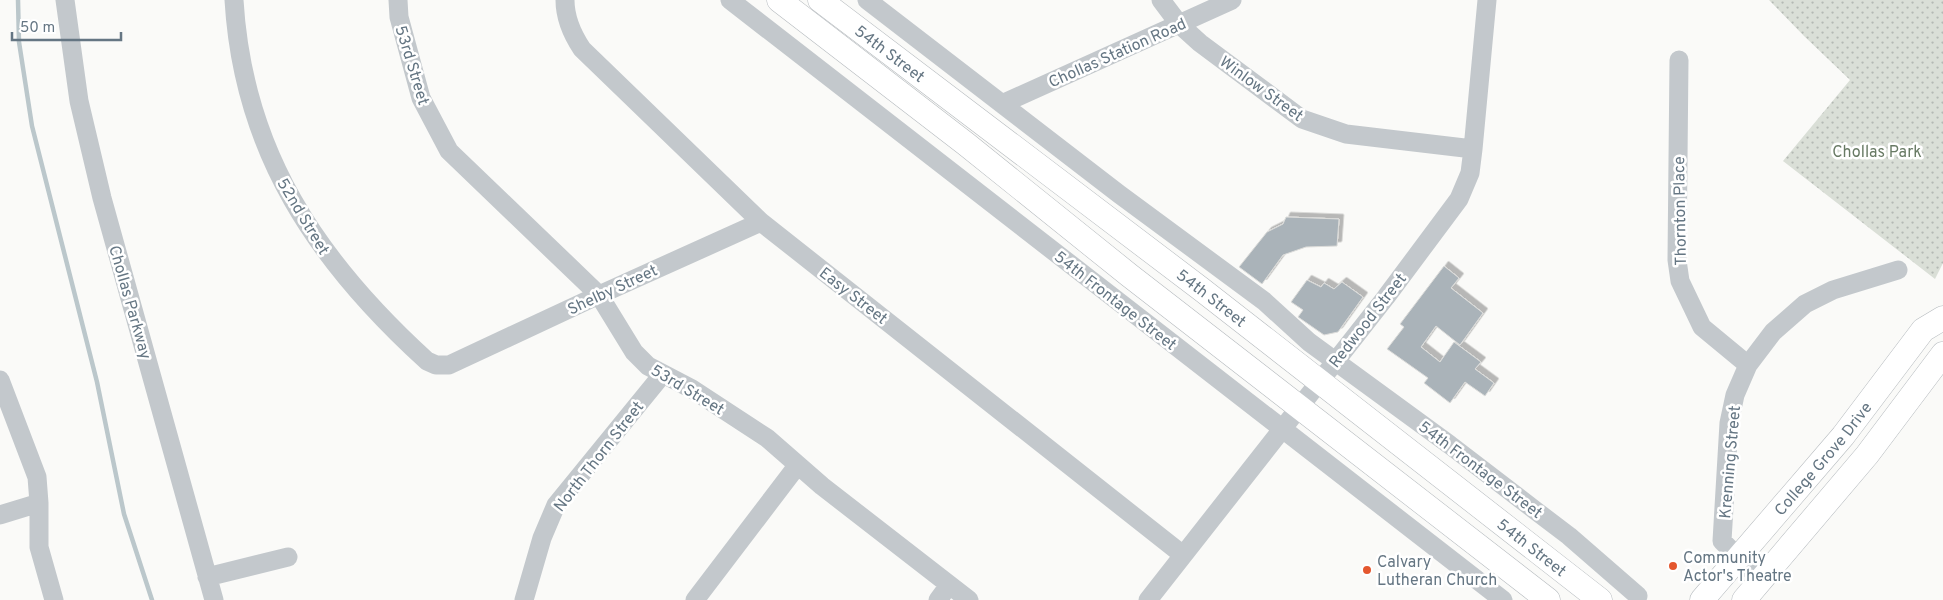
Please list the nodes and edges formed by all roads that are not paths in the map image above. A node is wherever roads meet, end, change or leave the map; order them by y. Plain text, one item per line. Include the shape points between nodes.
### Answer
1 (65, 0) edge
2 (234, 0) edge
3 (398, 0) edge
4 (565, 0) edge
5 (730, 0) edge
6 (779, 0) edge
7 (820, 0) edge
8 (867, 0) edge
9 (1161, 0) edge
10 (1232, 0) edge
11 (1487, 0) edge
12 (1179, 24) junction
13 (1679, 60) dead end
14 (1002, 104) junction
15 (1473, 149) junction
16 (761, 222) junction
17 (1898, 270) dead end
18 (600, 295) junction
19 (1943, 318) edge
20 (1943, 354) edge
21 (463, 358) joint
22 (1335, 360) junction
23 (1748, 365) junction
24 (662, 375) junction
25 (0, 380) edge
26 (1319, 381) junction
27 (1299, 406) junction
28 (1282, 429) junction
29 (797, 466) junction
30 (39, 503) junction
31 (0, 515) edge
32 (1183, 555) junction
33 (288, 557) dead end
34 (1739, 558) junction
35 (207, 577) junction
36 (1760, 579) junction
37 (949, 585) junction
38 (1638, 596) dead end
39 (54, 600) edge
40 (214, 600) edge
41 (524, 600) edge
42 (695, 600) edge
43 (938, 600) edge
44 (969, 600) edge
45 (1148, 600) edge
46 (1502, 600) edge
47 (1548, 600) edge
48 (1600, 600) edge
49 (1702, 600) edge
50 (1744, 600) edge

1 - 35 street, Chollas Parkway via 79,101 102,198
2 - 21 street, 52nd Street via 239,49 253,111 276,169 300,216 347,279 427,362 449,365
3 - 18 street, 53rd Street via 399,17 420,98 449,151
4 - 16 street, Easy Street via 570,29 582,49
5 - 28 street, 54th Frontage Street
6 - 27 main road, 54th Street
7 - 26 main road, 54th Street
8 - 14 street, 54th Frontage Street
9 - 12 street, Winlow Street
10 - 12 street, Chollas Station Road
11 - 15 street, Redwood Street
12 - 14 street, Chollas Station Road
12 - 15 street, Winlow Street via 1302,119 1346,134
13 - 23 street, Thornton Place via 1677,260 1680,282 1702,327
14 - 22 street, 54th Frontage Street via 1264,301 1309,342
15 - 22 street, Redwood Street via 1470,173 1460,199
16 - 18 street, Shelby Street
16 - 32 street, Easy Street
17 - 23 street, Krenning Street via 1833,290 1806,304 1773,332
18 - 21 street, Shelby Street
18 - 24 street, 53rd Street via 634,352
19 - 34 main road, College Grove Drive via 1923,330 1843,436
20 - 36 main road, College Grove Drive via 1867,455
22 - 26 street, Redwood Street
22 - 38 street, 54th Frontage Street via 1454,447
23 - 34 street, Krenning Street via 1735,395 1729,423 1722,541
24 - 29 street, 53rd Street via 692,389 767,438
24 - 41 street, North Thorn Street via 556,504 542,538
25 - 30 street via 37,477
26 - 27 street, Redwood Street
26 - 48 main road, 54th Street
27 - 28 street, Redwood Street
27 - 47 main road, 54th Street
28 - 32 street, Redwood Street
28 - 46 street, 54th Frontage Street
29 - 37 street, 53rd Street
29 - 42 street
30 - 31 street
30 - 39 street via 39,547
32 - 45 street, Redwood Street
33 - 35 street
34 - 36 street, Krenning Street
34 - 49 main road, College Grove Drive
35 - 40 street, Chollas Parkway
36 - 50 main road, College Grove Drive
37 - 43 street
37 - 44 street, 53rd Street

